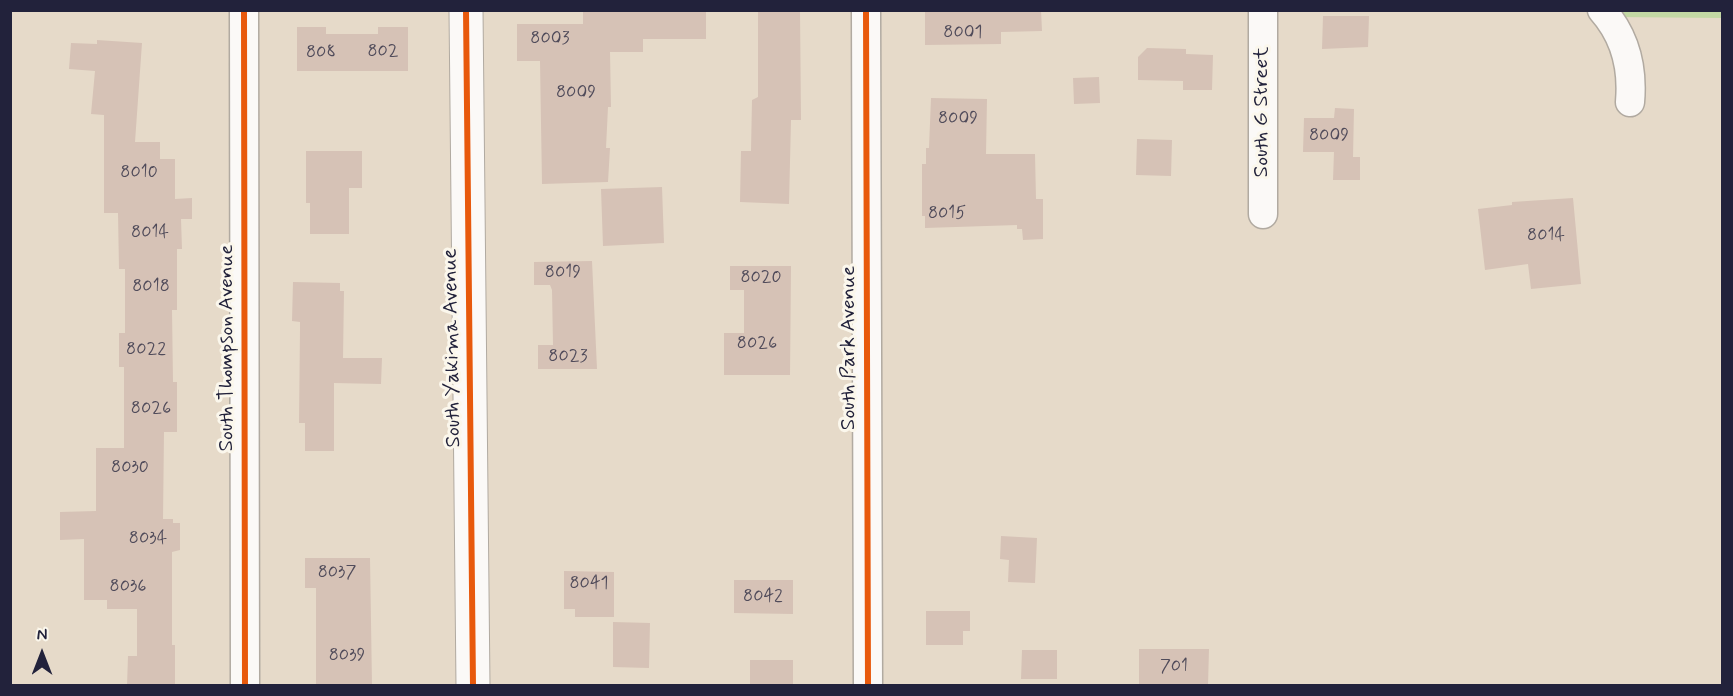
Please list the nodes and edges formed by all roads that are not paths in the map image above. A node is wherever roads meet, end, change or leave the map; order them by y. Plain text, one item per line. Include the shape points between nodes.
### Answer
1 (244, 10) edge
2 (466, 10) edge
3 (866, 10) edge
4 (1263, 10) edge
5 (1602, 10) edge
6 (1630, 102) dead end
7 (1263, 214) dead end
8 (245, 686) edge
9 (473, 686) edge
10 (868, 686) edge

1 - 8 street, South Thompson Avenue
2 - 9 main road, South Yakima Avenue
3 - 10 street, South Park Avenue
4 - 7 street, South G Street
5 - 6 street via 1630,58

